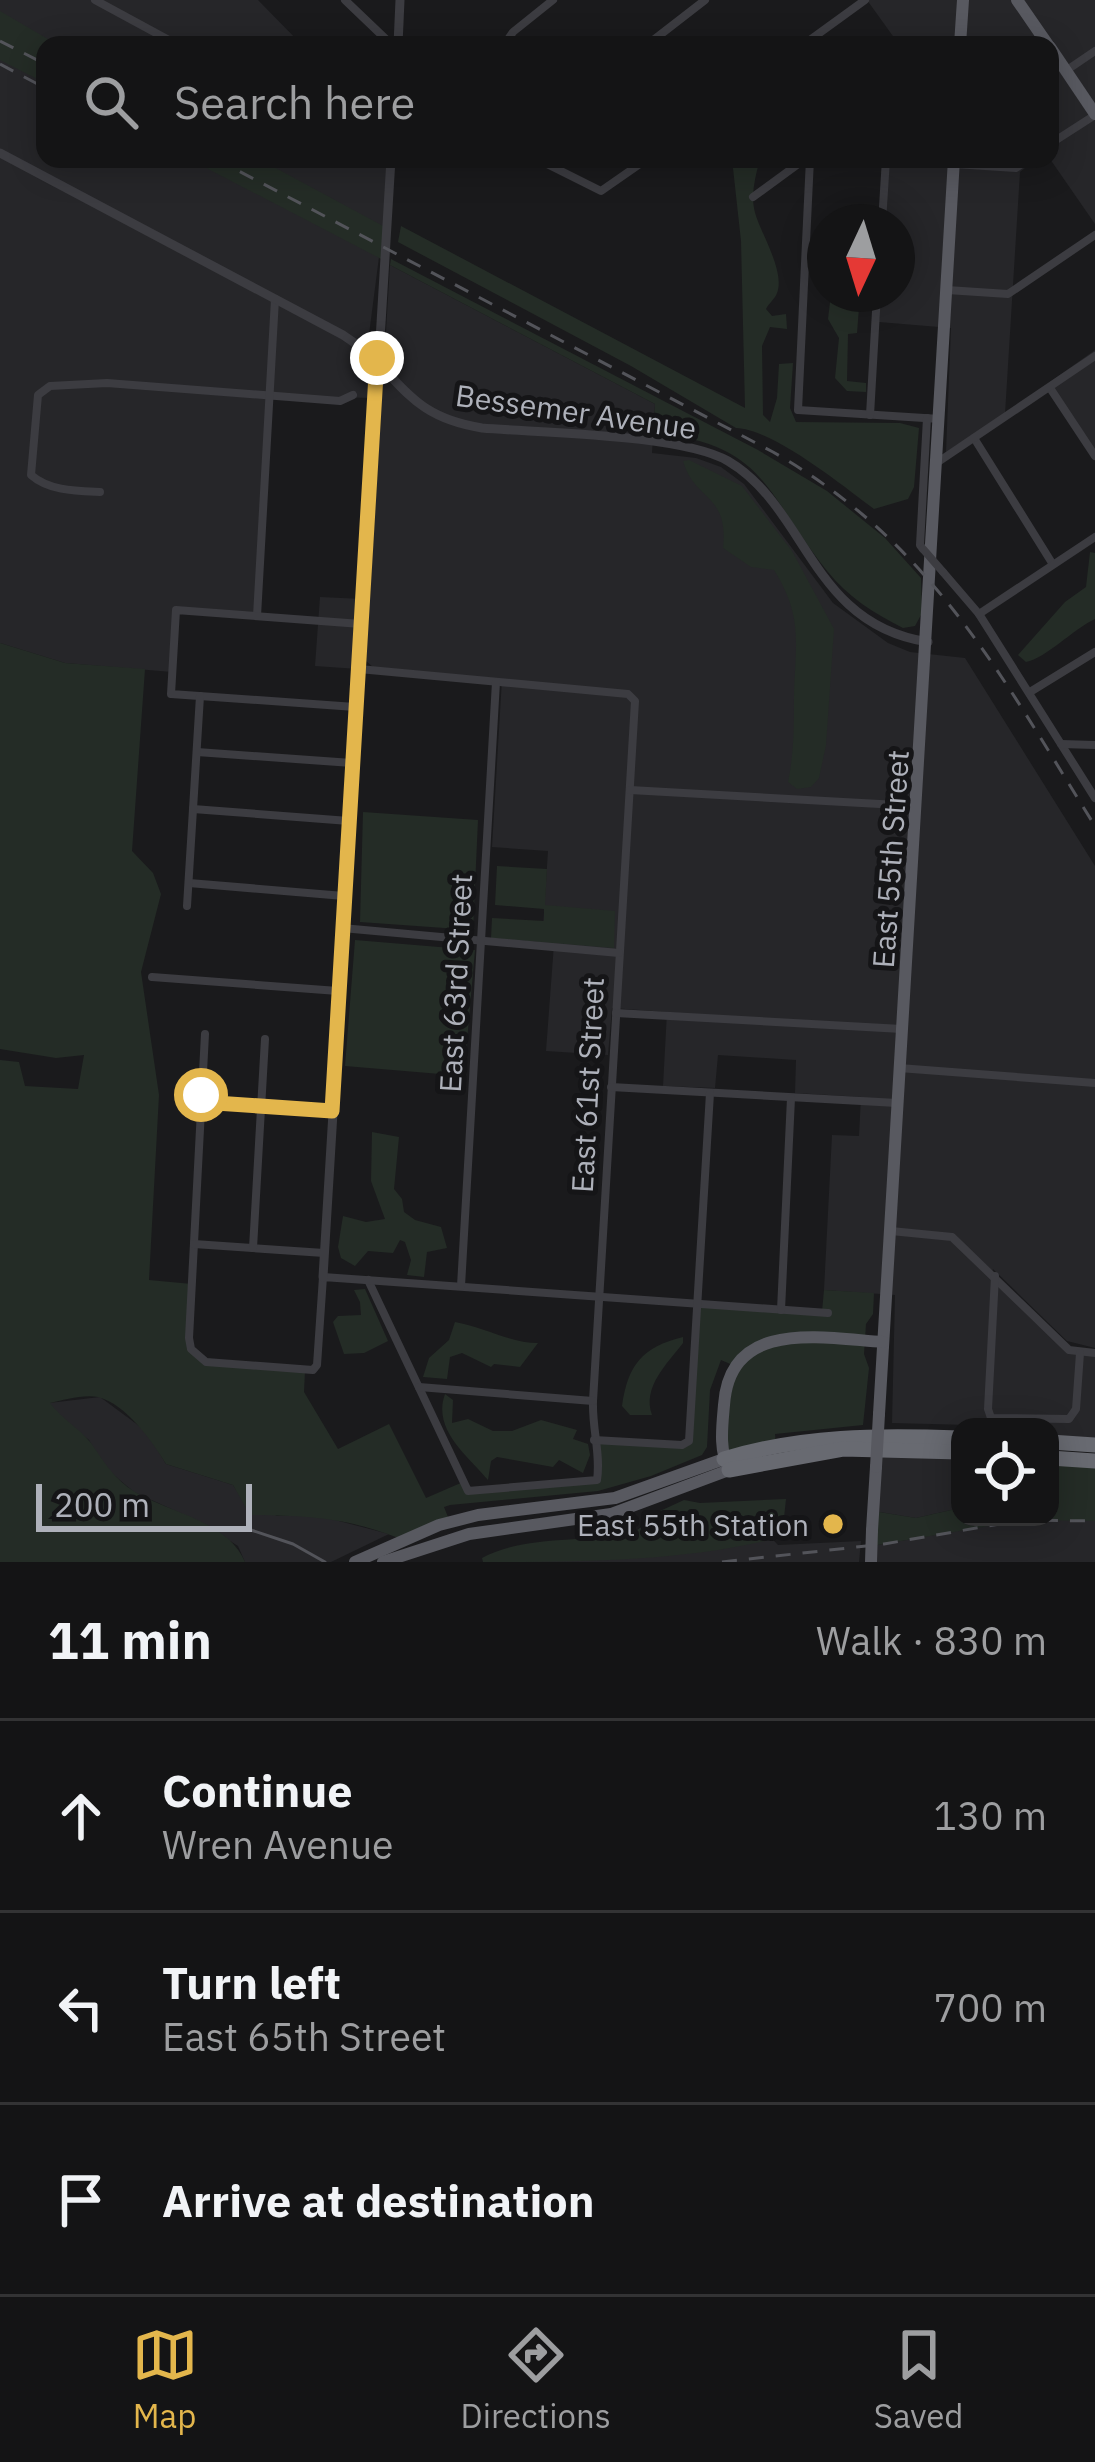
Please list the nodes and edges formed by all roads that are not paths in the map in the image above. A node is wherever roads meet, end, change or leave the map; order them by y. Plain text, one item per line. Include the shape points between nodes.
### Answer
1 (95, 0) edge
2 (345, 0) edge
3 (400, 0) edge
4 (553, 0) edge
5 (705, 0) edge
6 (865, 0) edge
7 (963, 0) edge
8 (1018, 0) edge
9 (161, 36) edge
10 (384, 36) edge
11 (395, 36) edge
12 (510, 36) edge
13 (659, 36) edge
14 (815, 36) edge
15 (961, 36) edge
16 (1042, 36) edge
17 (1095, 51) edge
18 (1059, 61) edge
19 (1066, 71) junction
20 (1095, 114) edge
21 (1059, 138) edge
22 (0, 153) edge
23 (389, 168) edge
24 (555, 168) edge
25 (634, 168) edge
26 (795, 168) edge
27 (808, 168) edge
28 (885, 168) edge
29 (954, 168) edge
30 (753, 197) dead end
31 (883, 204) edge
32 (1095, 235) edge
33 (947, 290) junction
34 (275, 299) junction
35 (877, 312) edge
36 (1095, 356) edge
37 (377, 358) junction
38 (1050, 388) junction
39 (270, 395) junction
40 (353, 395) dead end
41 (394, 395) junction
42 (375, 406) junction
43 (870, 415) junction
44 (934, 418) junction
45 (974, 438) junction
46 (1095, 456) edge
47 (938, 462) junction
48 (100, 492) dead end
49 (1095, 537) edge
50 (1052, 563) junction
51 (979, 614) junction
52 (257, 616) junction
53 (361, 624) junction
54 (928, 642) junction
55 (1095, 652) edge
56 (358, 669) junction
57 (496, 682) junction
58 (1030, 692) junction
59 (200, 696) junction
60 (355, 707) junction
61 (1060, 744) junction
62 (1095, 745) edge
63 (197, 752) junction
64 (352, 763) junction
65 (630, 790) junction
66 (1095, 798) edge
67 (918, 806) junction
68 (194, 809) junction
69 (349, 821) junction
70 (189, 884) junction
71 (344, 896) junction
72 (188, 906) dead end
73 (342, 928) junction
74 (480, 941) junction
75 (619, 953) junction
76 (152, 977) dead end
77 (338, 991) junction
78 (615, 1013) junction
79 (902, 1029) junction
80 (206, 1034) dead end
81 (266, 1039) dead end
82 (899, 1068) junction
83 (1095, 1083) edge
84 (610, 1088) junction
85 (710, 1093) junction
86 (791, 1097) junction
87 (201, 1102) junction
88 (897, 1103) junction
89 (261, 1106) junction
90 (332, 1111) junction
91 (890, 1231) junction
92 (194, 1244) junction
93 (253, 1247) junction
94 (324, 1253) junction
95 (995, 1276) junction
96 (322, 1277) junction
97 (368, 1280) junction
98 (461, 1286) junction
99 (600, 1300) junction
100 (698, 1305) junction
101 (781, 1310) junction
102 (828, 1313) dead end
103 (883, 1342) junction
104 (1080, 1352) junction
105 (1095, 1354) edge
106 (419, 1387) junction
107 (592, 1401) junction
108 (951, 1438) edge
109 (594, 1440) junction
110 (1059, 1441) edge
111 (1095, 1442) edge
112 (951, 1452) edge
113 (1059, 1459) edge
114 (1095, 1461) edge
115 (726, 1464) junction
116 (381, 1558) edge
117 (355, 1562) edge
118 (871, 1562) edge

1 - 9 street
2 - 10 street
3 - 11 street
4 - 12 street
5 - 13 street
6 - 14 street
7 - 15 main road
8 - 16 main road
17 - 19 street
18 - 19 main road
19 - 20 main road
20 - 21 street
22 - 34 street, Bessemer Avenue
23 - 37 street
24 - 25 street via 601,191
26 - 30 street
27 - 43 street via 798,410
28 - 31 street
29 - 33 main road, East 55th Street
32 - 33 street via 1008,294
33 - 44 main road, East 55th Street
34 - 37 street, Bessemer Avenue
34 - 39 street
35 - 43 street
36 - 38 street
37 - 41 street, Bessemer Avenue
37 - 42 street
38 - 45 street
38 - 46 street
39 - 40 street
39 - 48 street via 50,386 38,395 31,475 54,487
39 - 52 street
41 - 42 street
41 - 54 street, Bessemer Avenue via 465,425 678,445 717,456 759,486 846,602 893,632
42 - 53 street
43 - 44 street
44 - 47 main road, East 55th Street
44 - 51 street, bridge via 920,545
45 - 47 street
45 - 50 street
47 - 54 main road, East 55th Street
49 - 50 street
50 - 51 street
51 - 58 street
52 - 53 street
52 - 59 street via 176,610 170,694
53 - 56 street
54 - 67 main road, East 55th Street
55 - 58 street
56 - 57 street
56 - 60 street
57 - 65 street, East 61st Street via 628,694 635,701
57 - 74 street, East 63rd Street
58 - 61 street
59 - 60 street
59 - 63 street
60 - 64 street
61 - 62 street
61 - 66 street
63 - 64 street
63 - 68 street
64 - 69 street
65 - 67 street
65 - 75 street, East 61st Street
67 - 79 main road, East 55th Street
68 - 69 street
68 - 70 street
69 - 71 street
70 - 71 street
70 - 72 street
71 - 73 street
73 - 74 street
73 - 77 street
74 - 75 street
74 - 98 street, East 63rd Street
75 - 78 street, East 61st Street
76 - 77 street
77 - 90 street
78 - 79 street
78 - 84 street, East 61st Street
79 - 82 main road, East 55th Street
80 - 87 street
81 - 89 street
82 - 83 street
82 - 88 main road, East 55th Street
84 - 85 street
84 - 99 street, East 61st Street
85 - 86 street
85 - 100 street
86 - 88 street
86 - 101 street
87 - 89 street
87 - 92 street
88 - 91 main road, East 55th Street
89 - 90 street
89 - 93 street
90 - 94 street
91 - 95 street via 948,1234
91 - 103 main road, East 55th Street
92 - 93 street
92 - 96 street via 191,1349 206,1362 313,1370
93 - 94 street
94 - 96 street
95 - 104 street
95 - 104 street via 991,1418 1069,1419
96 - 97 street
97 - 98 street
97 - 106 street
98 - 99 street
99 - 100 street
99 - 107 street, East 61st Street
100 - 101 street
100 - 109 street via 687,1444
101 - 102 street
103 - 115 main road via 785,1338 752,1349 726,1387
103 - 118 main road, East 55th Street, bridge
104 - 105 street
106 - 107 street
106 - 109 street, East 61st Street via 469,1492 596,1480
107 - 109 street, East 61st Street
108 - 115 highway via 834,1437
110 - 111 highway
112 - 115 highway via 843,1449
113 - 114 highway
115 - 116 main road via 624,1510 469,1534
116 - 117 main road

